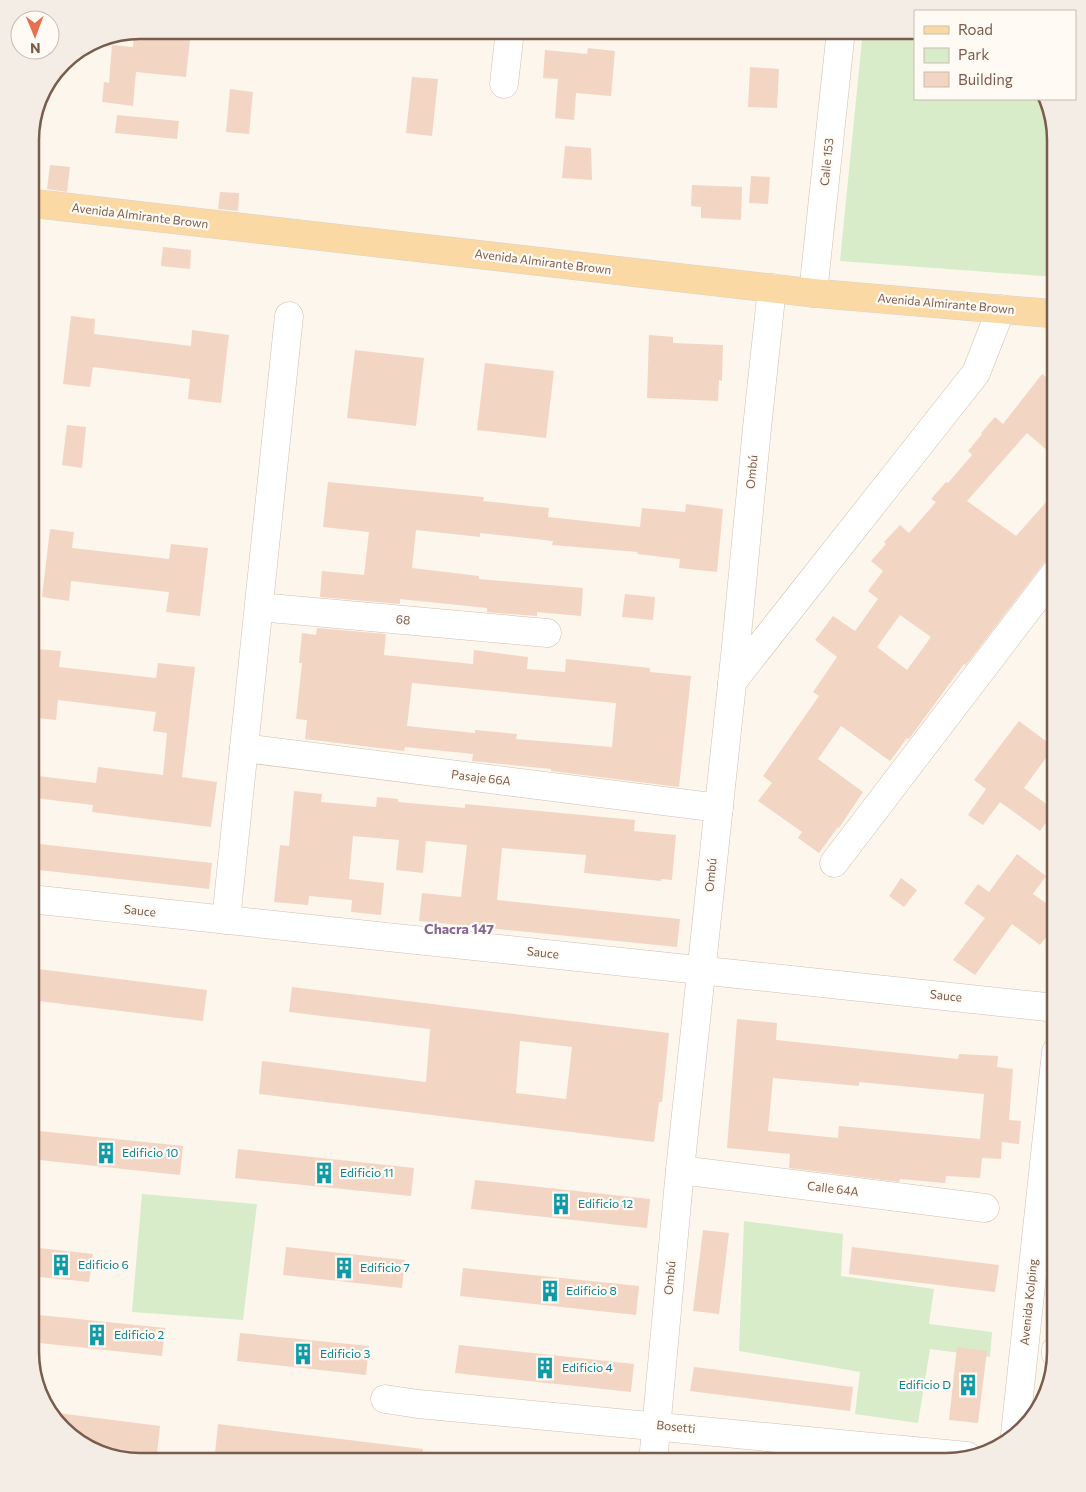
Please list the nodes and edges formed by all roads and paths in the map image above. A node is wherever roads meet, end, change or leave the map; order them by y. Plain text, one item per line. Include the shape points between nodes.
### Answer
1 (509, 39) edge
2 (840, 39) edge
3 (504, 84) dead end
4 (39, 204) edge
5 (772, 288) junction
6 (813, 293) junction
7 (1001, 309) junction
8 (1047, 313) edge
9 (289, 316) dead end
10 (1047, 584) edge
11 (259, 607) junction
12 (547, 633) dead end
13 (732, 682) junction
14 (244, 748) junction
15 (718, 808) junction
16 (834, 863) dead end
17 (39, 900) edge
18 (226, 920) junction
19 (701, 970) junction
20 (1047, 1007) edge
21 (1047, 1136) edge
22 (680, 1170) junction
23 (985, 1208) dead end
24 (385, 1399) dead end
25 (656, 1425) junction
26 (1016, 1426) edge
27 (654, 1453) edge
28 (937, 1453) edge

1 - 3 street
2 - 6 street, Calle 153
4 - 5 main road, Avenida Almirante Brown
5 - 6 main road, Avenida Almirante Brown
5 - 13 street, Ombú
6 - 7 main road, Avenida Almirante Brown
7 - 8 main road, Avenida Almirante Brown
7 - 13 street via 976,373
9 - 11 street
10 - 16 street
11 - 12 street, 68
11 - 14 street
13 - 15 street, Ombú
14 - 15 street, Pasaje 66A
14 - 18 street
15 - 19 street, Ombú
17 - 18 street, Sauce
18 - 19 street, Sauce
19 - 20 street, Sauce
19 - 22 street, Ombú
21 - 26 street, Avenida Kolping
22 - 23 street, Calle 64A
22 - 25 street, Ombú
24 - 25 street, Bosetti
25 - 27 street, Ombú
25 - 28 street, Bosetti

